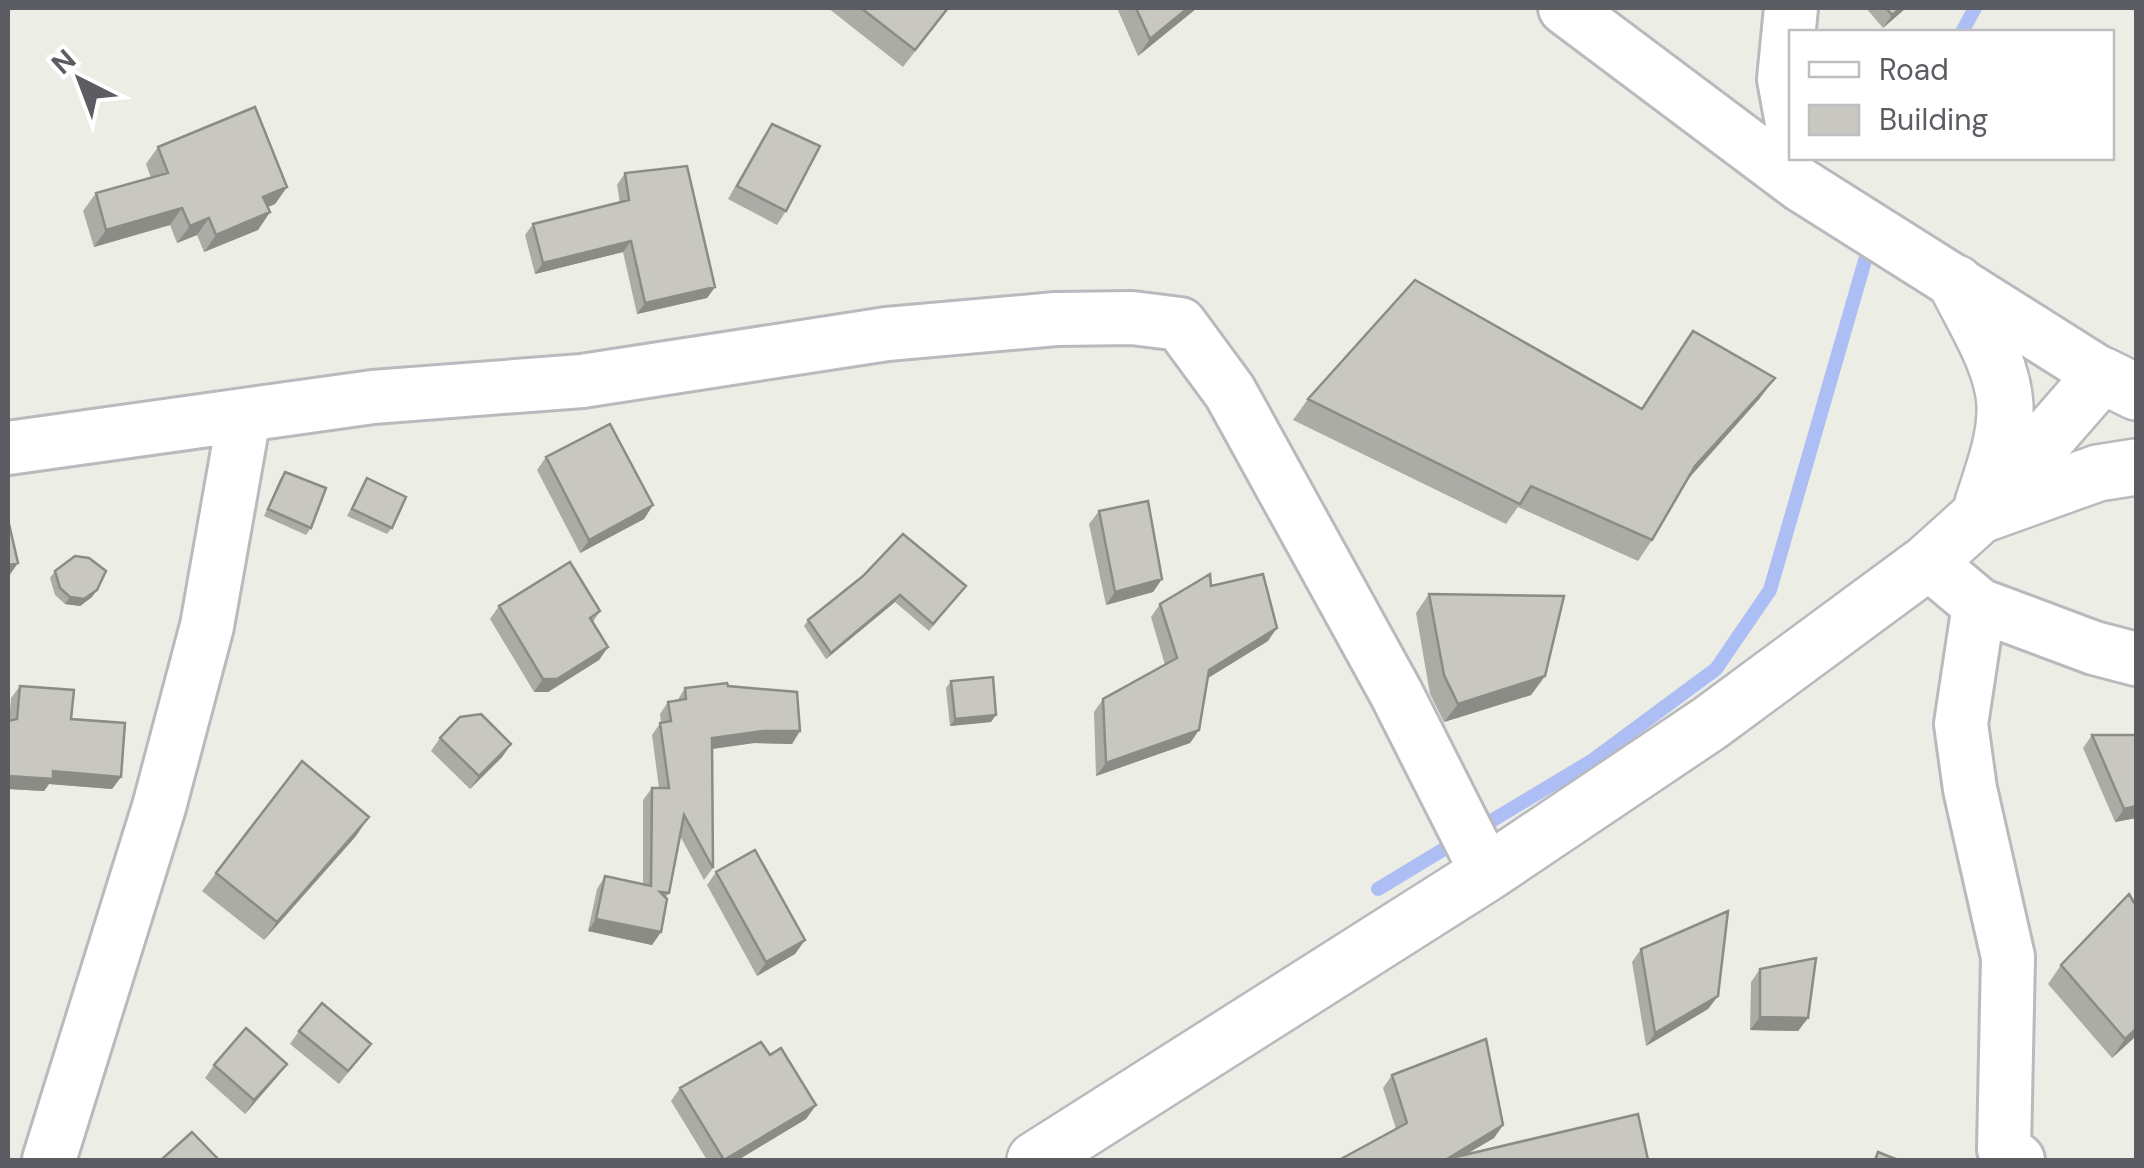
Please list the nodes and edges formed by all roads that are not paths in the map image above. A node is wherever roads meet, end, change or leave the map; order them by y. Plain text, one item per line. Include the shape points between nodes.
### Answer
1 (1566, 8) edge
2 (1791, 8) edge
3 (1789, 106) edge
4 (1799, 172) edge
5 (1956, 283) junction
6 (2119, 384) edge
7 (244, 417) junction
8 (8, 448) edge
9 (2136, 467) edge
10 (1979, 516) junction
11 (1928, 562) junction
12 (1980, 606) junction
13 (2136, 659) edge
14 (1487, 873) junction
15 (50, 1160) edge
16 (1035, 1160) edge
17 (2018, 1160) edge

1 - 4 street
2 - 3 street via 1784,79
4 - 5 street
5 - 6 street
5 - 10 street via 1992,356 2005,404 2000,449
6 - 10 street
7 - 8 street
7 - 14 street via 373,397 582,381 887,334 1056,319 1180,324 1230,392
7 - 15 street via 193,680
9 - 10 street via 2098,473
10 - 11 street
11 - 12 street
11 - 14 street via 1710,723
12 - 13 street
12 - 17 street via 1962,724 2008,958 2003,1135 2004,1149
14 - 16 street

